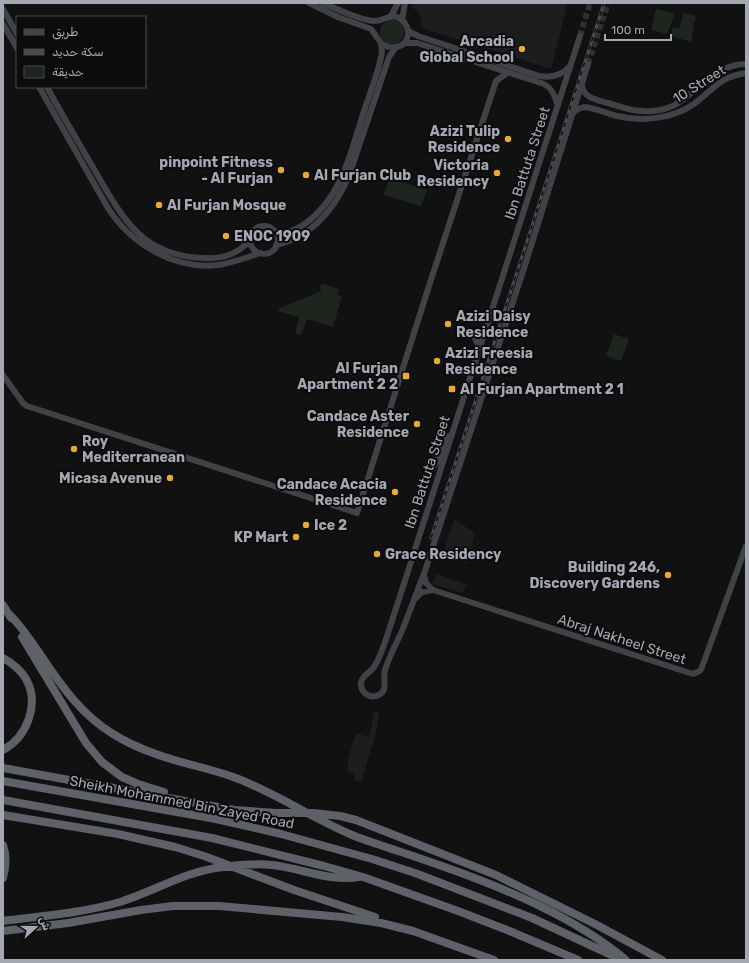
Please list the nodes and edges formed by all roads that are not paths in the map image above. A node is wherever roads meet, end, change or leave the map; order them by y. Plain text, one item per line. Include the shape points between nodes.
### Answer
1 (309, 3) edge
2 (324, 3) edge
3 (398, 3) edge
4 (405, 3) edge
5 (3, 9) edge
6 (391, 16) junction
7 (383, 19) junction
8 (402, 20) junction
9 (3, 24) edge
10 (408, 31) junction
11 (16, 32) edge
12 (377, 36) junction
13 (580, 36) tunnel mouth
14 (404, 43) junction
15 (381, 44) junction
16 (16, 46) edge
17 (396, 48) junction
18 (588, 64) tunnel mouth
19 (746, 64) edge
20 (570, 66) junction
21 (506, 73) junction
22 (746, 73) edge
23 (582, 86) junction
24 (40, 88) edge
25 (48, 88) edge
26 (558, 106) junction
27 (643, 111) junction
28 (573, 112) junction
29 (640, 120) junction
30 (74, 141) junction
31 (275, 232) junction
32 (250, 240) junction
33 (276, 245) junction
34 (260, 253) junction
35 (473, 334) dead end
36 (480, 349) junction
37 (3, 375) edge
38 (454, 428) junction
39 (428, 474) dead end
40 (746, 546) edge
41 (424, 571) junction
42 (433, 590) junction
43 (414, 600) junction
44 (3, 605) edge
45 (9, 614) junction
46 (3, 658) edge
47 (3, 750) edge
48 (3, 768) edge
49 (3, 781) edge
50 (3, 800) edge
51 (197, 803) junction
52 (3, 815) edge
53 (3, 845) edge
54 (363, 877) junction
55 (3, 878) edge
56 (3, 921) edge
57 (400, 927) junction
58 (3, 931) edge
59 (494, 960) edge
60 (578, 960) edge
61 (622, 960) edge
62 (626, 960) edge
63 (662, 960) edge

1 - 12 street via 368,28
2 - 7 street via 370,20
3 - 6 street
4 - 8 street
5 - 11 street
6 - 7 street
6 - 8 street
7 - 12 street via 377,26
8 - 10 street
9 - 16 street
10 - 14 street
10 - 20 street via 539,76 556,76
12 - 15 street
13 - 20 street, Ibn Battuta Street
14 - 17 street
14 - 21 street via 417,44
15 - 17 street
15 - 31 street via 378,70 344,174 334,194 320,211 303,225 289,232
17 - 33 street via 389,57 342,193 332,208 315,225 294,239
18 - 23 street, Ibn Battuta Street
19 - 27 street, 10 Street via 722,70 678,103 660,110
20 - 26 street, Ibn Battuta Street
21 - 26 street via 547,86 553,92
21 - 37 street via 496,81 357,513 27,406
22 - 29 street, 10 Street via 722,80 683,110 662,117
23 - 27 street, 10 Street via 590,98
23 - 28 street, Ibn Battuta Street
24 - 30 street
25 - 30 street
26 - 36 street, Ibn Battuta Street
27 - 29 street
28 - 29 street, 10 Street via 581,107 587,107
28 - 41 street, Ibn Battuta Street
30 - 32 street via 119,212 150,242 177,254 208,258 233,254
30 - 34 street via 114,218 145,246 177,261 200,265 233,262
31 - 32 street via 269,227 257,227
31 - 33 street
32 - 34 street via 252,247
33 - 34 street via 271,251
35 - 36 street
36 - 38 street, Ibn Battuta Street
38 - 39 street
38 - 43 street, Ibn Battuta Street via 391,624 375,665 362,679 361,687 368,695 375,696 384,691 385,669
40 - 42 street, Abraj Nakheel Street via 702,667 694,674
41 - 42 street via 425,580
41 - 43 street, Ibn Battuta Street
42 - 43 street via 422,592
44 - 45 highway
45 - 51 highway via 86,743 102,762 122,778
45 - 62 highway via 22,628 68,694 89,716 127,742 166,758 236,778 326,824 518,896 580,927
46 - 47 highway via 12,663 26,679 32,699 25,728 13,744
48 - 51 highway
49 - 61 highway, Sheikh Mohammed Bin Zayed Road via 216,819 372,859 532,918
50 - 54 highway via 212,838
51 - 63 highway via 255,812 313,813 356,820 496,875
52 - 57 highway via 118,834 183,849
53 - 55 highway via 6,858
54 - 56 highway via 338,879 272,865 223,867 195,873 122,902 98,908
54 - 60 highway via 507,930
57 - 58 highway via 342,917 219,906 188,906 141,910
57 - 59 highway

